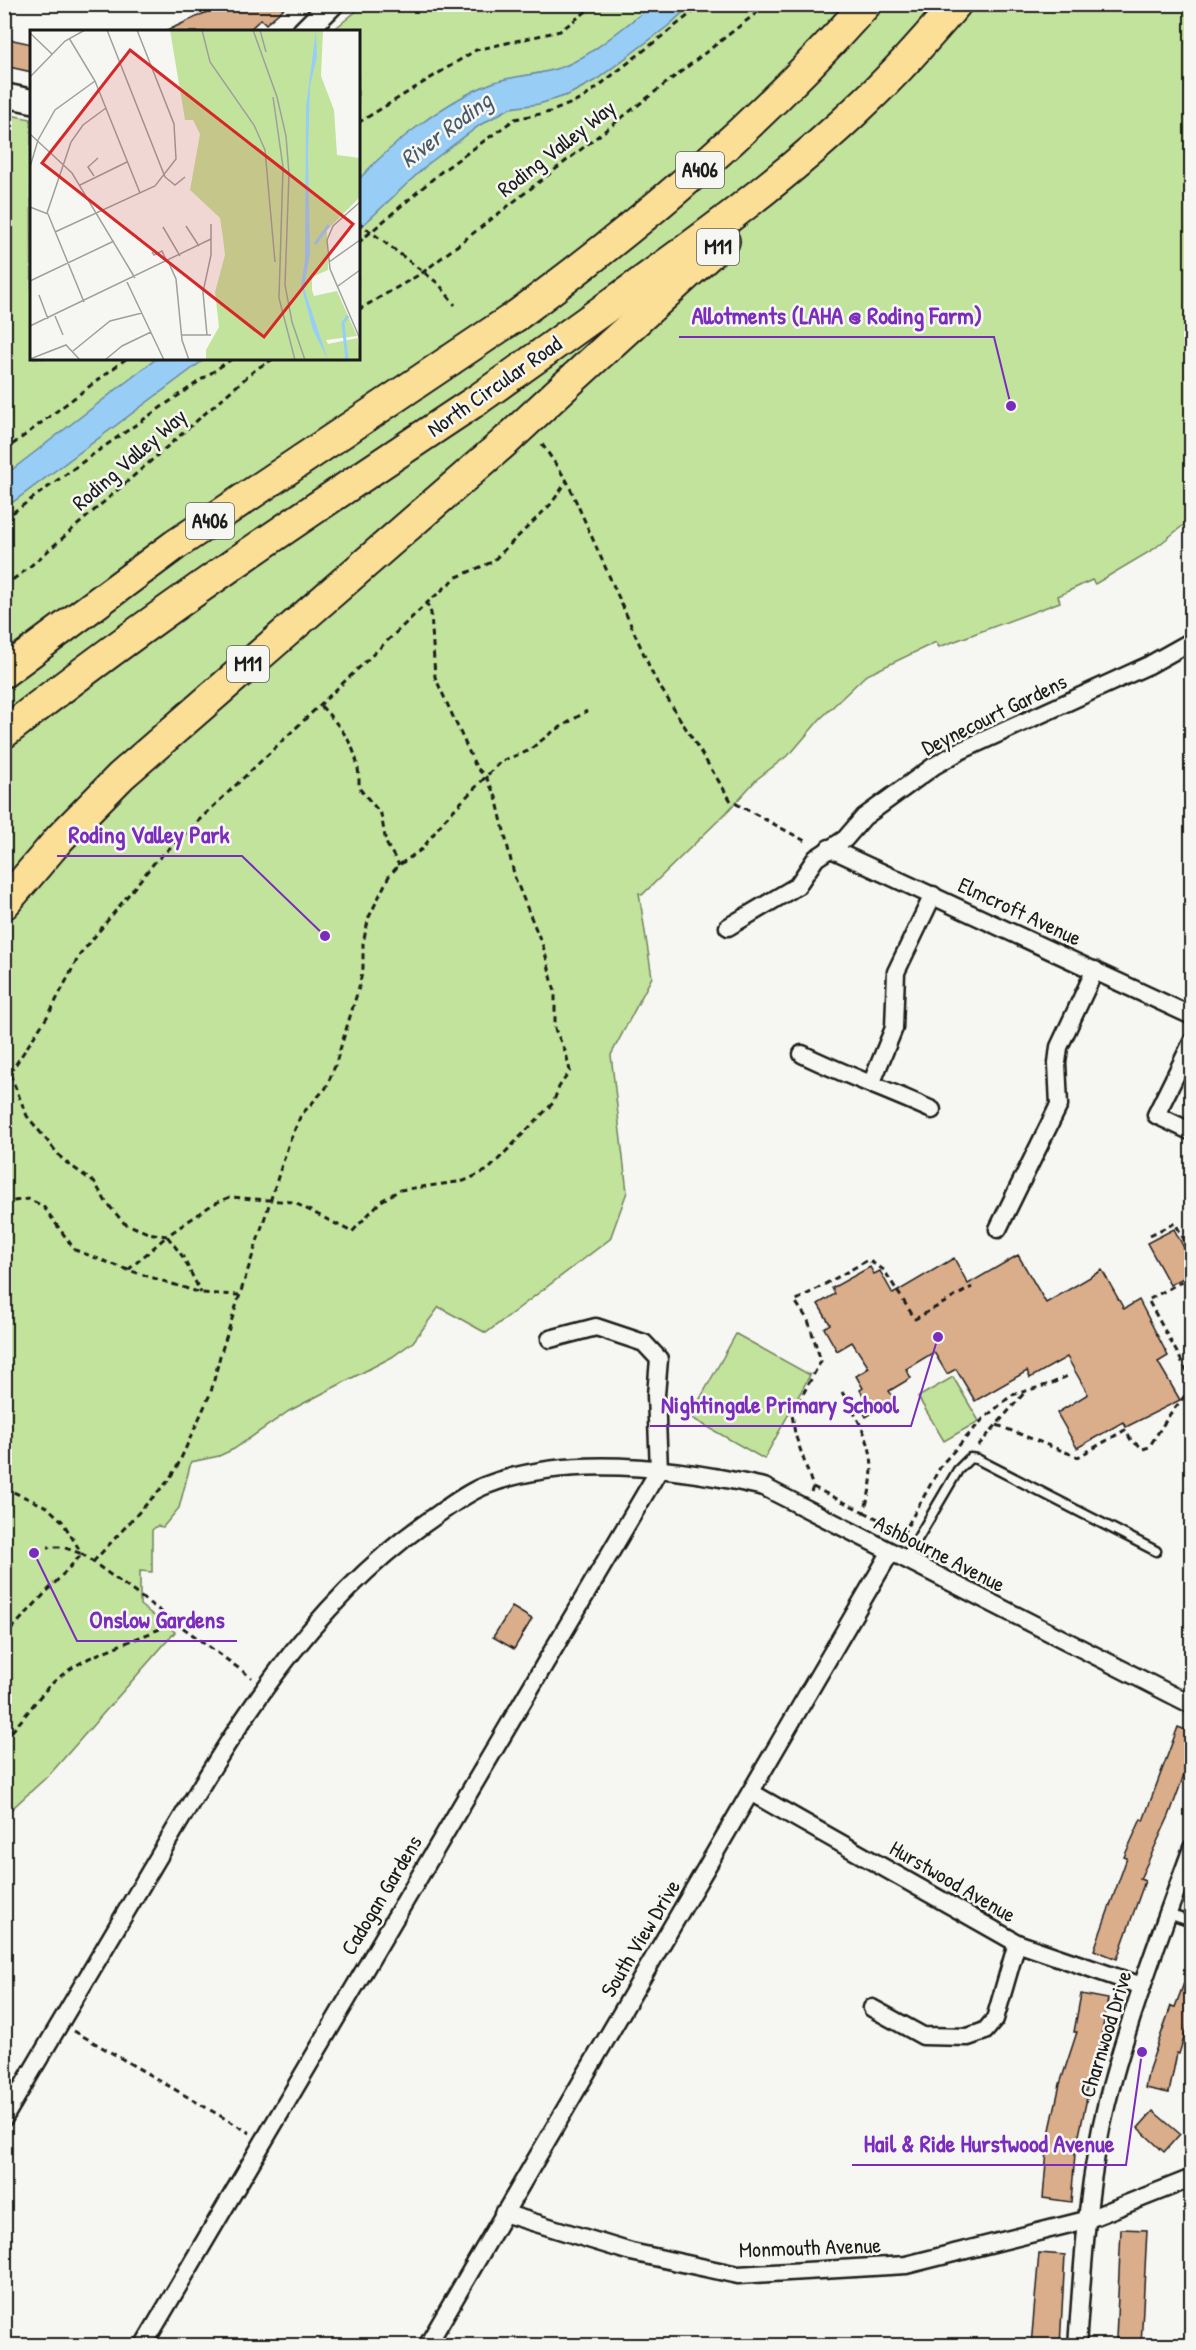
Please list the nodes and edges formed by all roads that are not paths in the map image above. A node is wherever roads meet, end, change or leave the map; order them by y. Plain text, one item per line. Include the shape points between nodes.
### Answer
1 (332, 4) edge
2 (866, 4) edge
3 (956, 4) edge
4 (306, 30) edge
5 (4, 95) edge
6 (30, 101) edge
7 (865, 102) junction
8 (1191, 640) edge
9 (4, 672) edge
10 (4, 733) edge
11 (829, 848) junction
12 (933, 896) junction
13 (4, 904) edge
14 (728, 927) dead end
15 (1095, 970) junction
16 (1191, 1015) edge
17 (1191, 1042) edge
18 (802, 1054) dead end
19 (872, 1083) junction
20 (932, 1110) dead end
21 (1191, 1131) edge
22 (998, 1229) dead end
23 (550, 1340) dead end
24 (659, 1470) junction
25 (1156, 1551) dead end
26 (897, 1557) junction
27 (1191, 1705) edge
28 (752, 1792) junction
29 (1191, 1848) edge
30 (1168, 1914) junction
31 (1191, 1923) edge
32 (1017, 1943) junction
33 (1142, 1986) junction
34 (872, 2008) dead end
35 (4, 2118) edge
36 (1191, 2178) edge
37 (503, 2213) junction
38 (1086, 2220) junction
39 (143, 2346) edge
40 (427, 2346) edge
41 (1077, 2346) edge

1 - 4 street
2 - 9 highway, North Circular Road / A406, bridge via 739,136 602,252 449,362 175,545
3 - 7 highway, North Circular Road / A406
5 - 6 street
7 - 10 highway, North Circular Road / A406, bridge via 742,205 543,353 221,571
7 - 13 highway, M11, bridge via 743,224 507,440 120,776
8 - 11 street, Deynecourt Gardens via 1149,665 952,756 864,816 845,838
11 - 12 street, Elmcroft Avenue
11 - 14 street, Deynecourt Gardens via 806,870 797,886
12 - 15 street, Elmcroft Avenue
12 - 19 street via 896,972 894,1028
15 - 16 street, Elmcroft Avenue
15 - 22 street via 1059,1047 1059,1106
17 - 21 street via 1156,1115
18 - 19 street via 853,1079
19 - 20 street
23 - 24 street via 596,1327 644,1343 659,1359
24 - 26 street, Ashbourne Avenue via 710,1475 764,1487
24 - 35 street, Ashbourne Avenue via 562,1466 483,1486 375,1562 264,1686
24 - 39 street, Cadogan Gardens
25 - 26 lane via 970,1458
26 - 27 street, Ashbourne Avenue
26 - 28 street, South View Drive
28 - 32 street, Hurstwood Avenue
28 - 37 street, South View Drive
29 - 30 street, Charnwood Drive
30 - 31 lane
30 - 33 street, Charnwood Drive
32 - 33 street, Hurstwood Avenue
32 - 34 street via 995,2019 986,2031 968,2037 923,2036
33 - 38 street, Charnwood Drive via 1107,2103
36 - 38 street, Monmouth Avenue
37 - 38 street, Monmouth Avenue via 631,2252 738,2275 906,2265
37 - 40 street, South View Drive
38 - 41 street, Charnwood Drive

